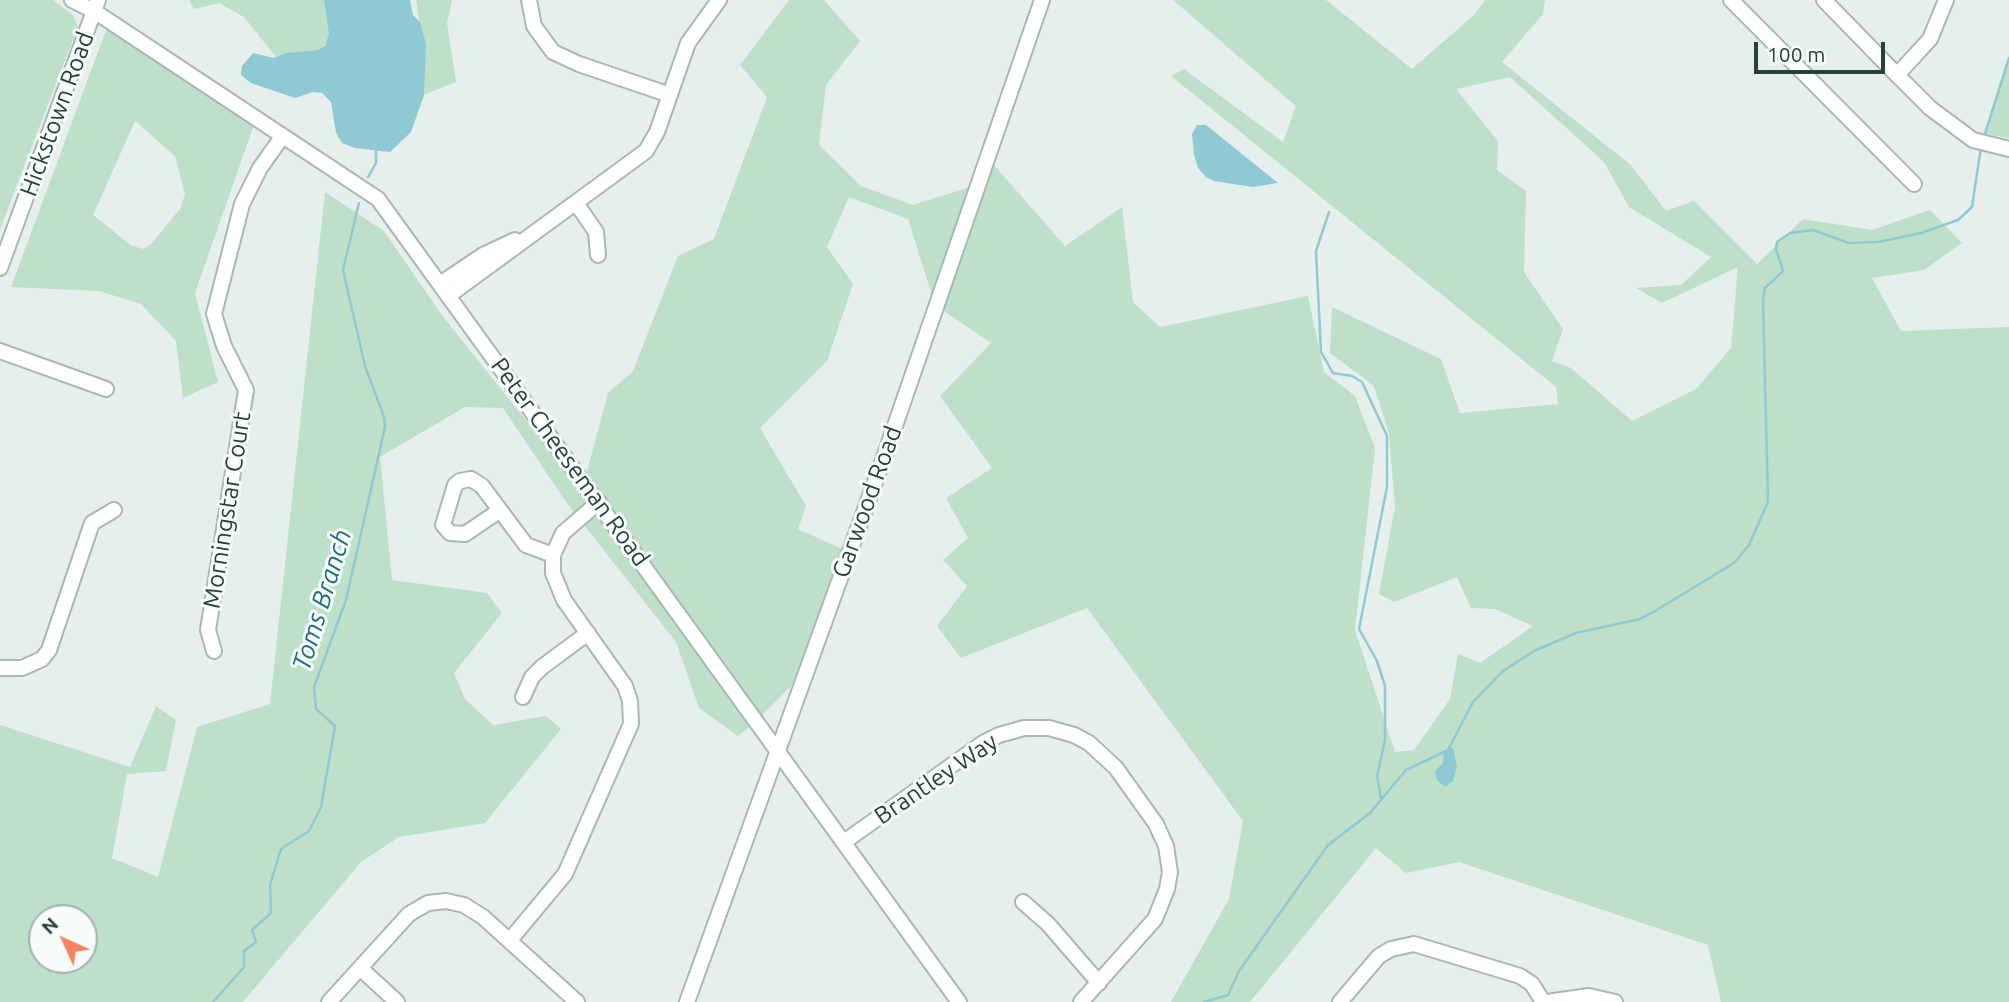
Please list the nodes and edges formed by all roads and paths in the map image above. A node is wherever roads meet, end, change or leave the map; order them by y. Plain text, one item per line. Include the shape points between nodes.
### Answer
1 (72, 0) edge
2 (529, 0) edge
3 (719, 0) edge
4 (1042, 0) edge
5 (1731, 0) edge
6 (1824, 0) edge
7 (1946, 0) edge
8 (96, 6) edge
9 (1897, 75) junction
10 (670, 95) junction
11 (282, 137) junction
12 (2009, 149) edge
13 (1914, 184) dead end
14 (576, 203) junction
15 (598, 255) dead end
16 (0, 268) edge
17 (444, 290) junction
18 (0, 351) edge
19 (106, 389) dead end
20 (599, 502) junction
21 (114, 510) dead end
22 (499, 511) dead end
23 (553, 555) junction
24 (588, 633) junction
25 (214, 651) dead end
26 (0, 668) edge
27 (523, 697) dead end
28 (778, 748) junction
29 (844, 842) junction
30 (1023, 902) dead end
31 (510, 940) junction
32 (360, 968) junction
33 (1099, 983) junction
34 (329, 1002) edge
35 (397, 1002) edge
36 (578, 1002) edge
37 (687, 1002) edge
38 (959, 1002) edge
39 (1081, 1002) edge
40 (1340, 1002) edge
41 (1545, 1002) edge
42 (1615, 1002) edge

1 - 8 street, Peter Cheeseman Road
2 - 10 street via 534,26 554,51
3 - 10 street via 691,36
4 - 28 street, Garwood Road via 893,433
5 - 13 street
6 - 9 street
7 - 9 street via 1930,39
8 - 11 street, Peter Cheeseman Road
8 - 16 street, Hickstown Road
9 - 12 street via 1930,108 1973,140
10 - 14 street via 646,151
11 - 17 street, Peter Cheeseman Road via 378,199
11 - 25 street, Morningstar Court via 260,167 242,204 214,314 246,390 208,629
14 - 15 street via 596,232
14 - 17 street via 547,224 483,255
17 - 20 street, Peter Cheeseman Road
18 - 19 street
20 - 23 street via 566,528
20 - 28 street, Peter Cheeseman Road
21 - 26 street via 92,523 49,650 34,664
22 - 23 street via 526,545
23 - 24 street via 559,590
24 - 27 street via 542,667
24 - 31 street via 625,687 631,705 630,729 565,874
28 - 29 street, Peter Cheeseman Road
28 - 37 street, Garwood Road
29 - 33 street, Brantley Way via 999,735 1041,728 1081,738 1109,760 1148,813 1164,839 1170,864 1167,889 1155,919
29 - 38 street, Peter Cheeseman Road
30 - 33 street
31 - 32 street via 464,905 428,903 410,914
31 - 36 street
32 - 34 street
32 - 35 street
33 - 39 street, Brantley Way
40 - 41 street via 1379,957 1414,944 1520,976
41 - 42 street via 1589,996

